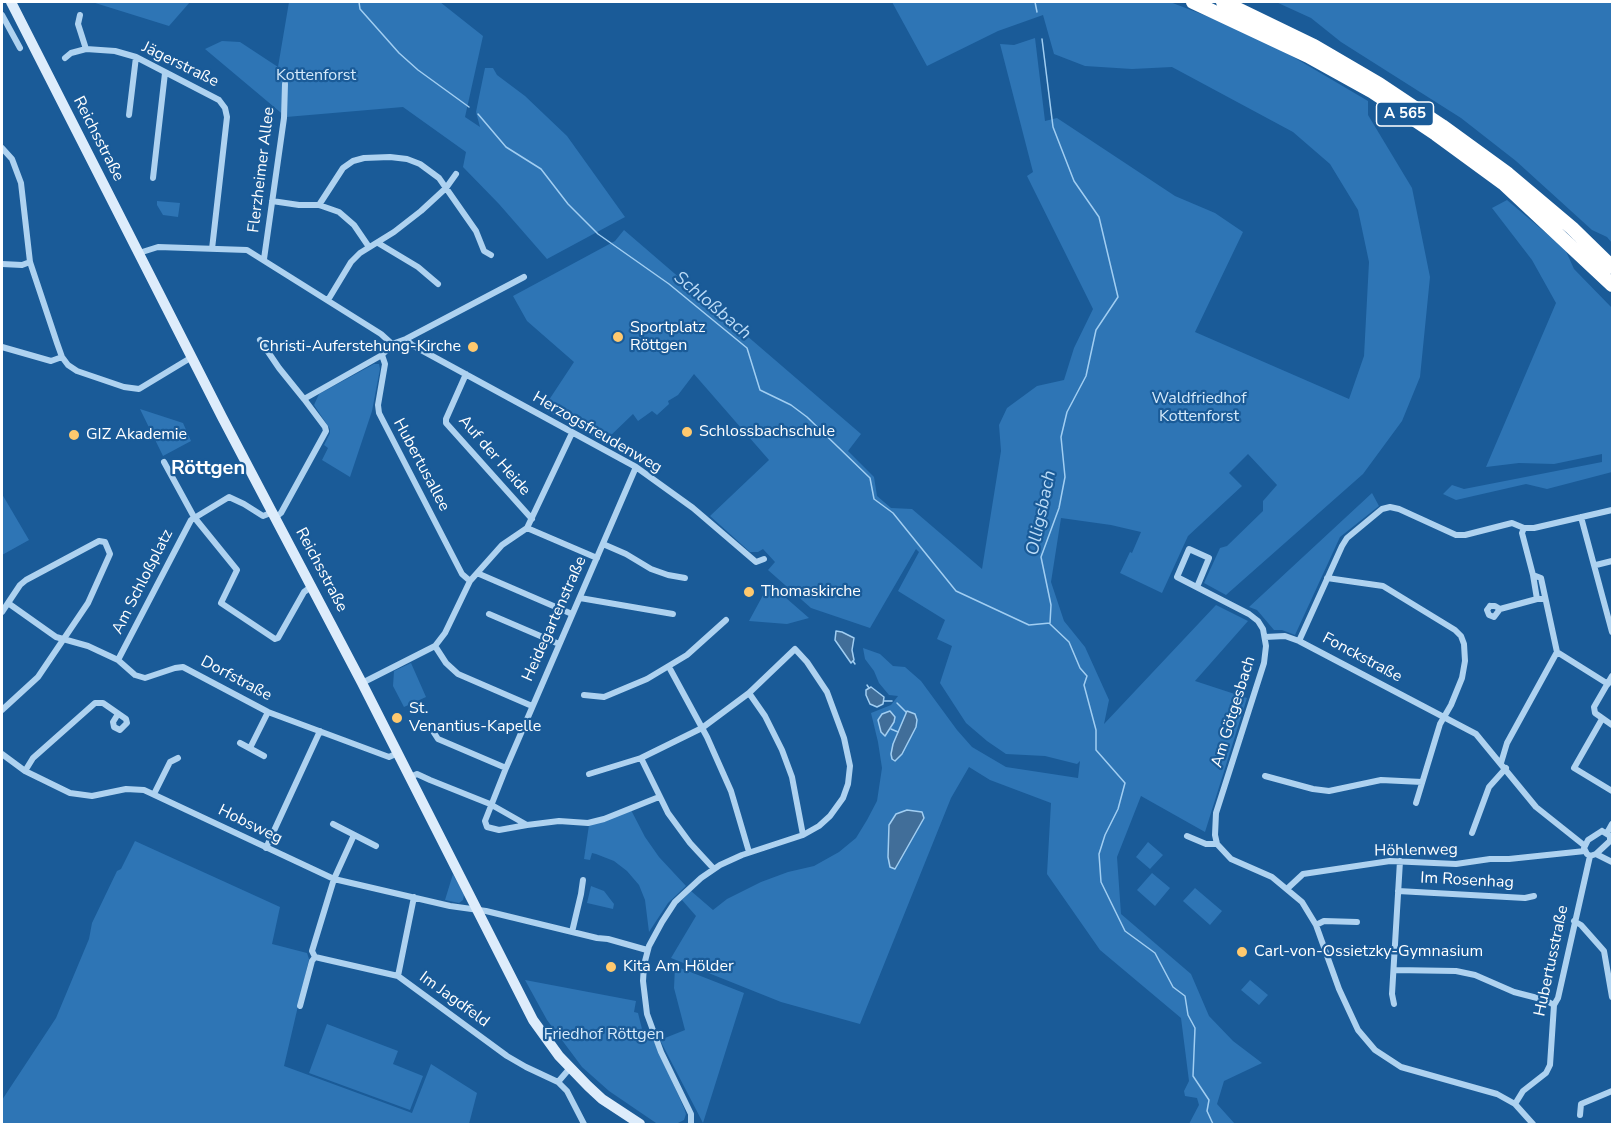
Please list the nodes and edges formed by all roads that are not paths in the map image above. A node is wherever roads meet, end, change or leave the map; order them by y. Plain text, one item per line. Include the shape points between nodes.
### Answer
1 (11, 2) edge
2 (1193, 2) edge
3 (1223, 2) edge
4 (2, 15) edge
5 (80, 15) dead end
6 (20, 48) dead end
7 (86, 49) junction
8 (136, 57) junction
9 (65, 58) dead end
10 (165, 73) junction
11 (285, 84) dead end
12 (129, 114) dead end
13 (2, 148) edge
14 (456, 174) dead end
15 (153, 178) dead end
16 (446, 189) junction
17 (272, 201) junction
18 (319, 205) junction
19 (378, 243) junction
20 (369, 247) junction
21 (212, 249) junction
22 (139, 252) junction
23 (491, 255) dead end
24 (264, 260) junction
25 (1596, 261) junction
26 (30, 262) junction
27 (2, 264) edge
28 (1612, 267) edge
29 (524, 278) dead end
30 (438, 284) dead end
31 (1612, 285) edge
32 (328, 300) junction
33 (406, 339) junction
34 (260, 340) dead end
35 (392, 344) junction
36 (2, 346) edge
37 (382, 355) junction
38 (62, 357) junction
39 (192, 357) junction
40 (466, 374) junction
41 (304, 399) junction
42 (572, 433) junction
43 (164, 462) dead end
44 (636, 468) junction
45 (1612, 510) edge
46 (274, 514) junction
47 (1581, 517) junction
48 (194, 518) junction
49 (532, 519) junction
50 (527, 528) junction
51 (1524, 528) junction
52 (603, 544) junction
53 (597, 558) junction
54 (764, 559) dead end
55 (1612, 561) edge
56 (1596, 565) junction
57 (477, 573) junction
58 (1533, 574) junction
59 (685, 578) dead end
60 (1327, 578) junction
61 (470, 581) junction
62 (312, 586) junction
63 (1197, 587) junction
64 (580, 598) junction
65 (1537, 599) junction
66 (1545, 599) junction
67 (9, 601) junction
68 (1500, 609) dead end
69 (2, 612) edge
70 (489, 614) dead end
71 (572, 614) junction
72 (674, 614) dead end
73 (726, 620) dead end
74 (1612, 633) edge
75 (1265, 637) junction
76 (64, 639) junction
77 (1299, 640) junction
78 (559, 644) junction
79 (435, 646) junction
80 (1557, 652) junction
81 (118, 660) junction
82 (669, 667) junction
83 (1612, 676) edge
84 (362, 683) junction
85 (1608, 684) junction
86 (749, 693) junction
87 (584, 695) dead end
88 (532, 706) junction
89 (2, 710) edge
90 (267, 712) junction
91 (118, 714) dead end
92 (1444, 716) junction
93 (1602, 719) junction
94 (429, 725) dead end
95 (1612, 725) edge
96 (702, 728) junction
97 (320, 731) junction
98 (240, 743) dead end
99 (250, 748) junction
100 (398, 753) junction
101 (2, 754) edge
102 (264, 756) dead end
103 (178, 758) dead end
104 (641, 758) junction
105 (1503, 765) junction
106 (506, 768) junction
107 (25, 771) junction
108 (589, 774) dead end
109 (1265, 776) dead end
110 (410, 777) junction
111 (1422, 782) junction
112 (1612, 791) edge
113 (154, 794) junction
114 (659, 797) junction
115 (1416, 803) dead end
116 (490, 804) junction
117 (333, 824) dead end
118 (1612, 824) edge
119 (527, 825) junction
120 (1472, 833) dead end
121 (1607, 833) junction
122 (354, 835) junction
123 (803, 835) junction
124 (1187, 836) dead end
125 (1217, 844) junction
126 (376, 846) dead end
127 (266, 848) junction
128 (749, 852) junction
129 (1589, 852) junction
130 (1400, 861) junction
131 (1612, 862) edge
132 (714, 869) junction
133 (334, 879) junction
134 (583, 880) dead end
135 (1288, 888) junction
136 (1398, 891) junction
137 (1534, 896) dead end
138 (414, 897) junction
139 (477, 910) junction
140 (1574, 921) junction
141 (1357, 922) dead end
142 (1317, 924) junction
143 (572, 932) junction
144 (647, 950) junction
145 (314, 954) junction
146 (1609, 962) edge
147 (1394, 970) junction
148 (398, 976) junction
149 (1612, 997) edge
150 (1394, 1004) dead end
151 (1554, 1005) junction
152 (300, 1006) dead end
153 (570, 1068) junction
154 (558, 1082) junction
155 (1612, 1091) edge
156 (1515, 1104) junction
157 (1580, 1115) dead end
158 (583, 1123) edge
159 (575, 1125) edge
160 (640, 1125) edge
161 (692, 1125) edge
162 (1533, 1125) edge

1 - 22 main road, Reichsstraße
2 - 25 highway, A 565 via 1308,56 1373,92 1503,183
3 - 25 highway, A 565 via 1314,46 1442,126 1572,228
4 - 6 street
5 - 7 street via 78,24
7 - 8 street, Jägerstraße
7 - 9 street, Jägerstraße
8 - 10 street, Jägerstraße
8 - 12 street
10 - 15 street
10 - 21 street, Jägerstraße via 219,100 225,108
11 - 17 street, Flerzheimer Allee
13 - 26 street via 12,159 21,183
14 - 16 street
16 - 18 street via 430,170 407,159 364,158 347,164
16 - 19 street
16 - 23 street via 476,231 484,251
17 - 18 street
17 - 24 street, Flerzheimer Allee
18 - 20 street via 347,218
19 - 20 street
19 - 30 street
20 - 32 street via 351,262
21 - 22 street via 158,247
21 - 24 street via 247,249
22 - 39 main road, Reichsstraße
24 - 32 street
25 - 28 highway, A 565
25 - 31 highway, A 565
26 - 27 street
26 - 38 street
29 - 33 street
32 - 35 street
33 - 35 street
33 - 40 street, Herzogsfreudenweg
34 - 41 street
35 - 37 street
36 - 38 street via 51,361
37 - 41 street
37 - 61 street, Hubertusallee via 385,364 379,413 462,574
38 - 39 street via 77,371 138,390
39 - 46 main road, Reichsstraße
40 - 42 street, Herzogsfreudenweg
40 - 49 street, Auf der Heide via 446,423
41 - 46 street via 325,427 325,436 281,513
42 - 44 street, Herzogsfreudenweg
42 - 49 street
43 - 48 street, Am Schloßplatz
44 - 52 street, Heidegartenstraße
44 - 54 street, Herzogsfreudenweg via 710,522 756,562
45 - 47 street
46 - 48 street, Am Schloßplatz via 263,516 229,497
46 - 62 main road, Reichsstraße
47 - 51 street
47 - 56 street
48 - 62 street via 237,570 221,603 275,639 304,592
48 - 81 street, Am Schloßplatz via 187,524
49 - 50 street
50 - 53 street
50 - 57 street via 502,545
51 - 58 street
51 - 60 street via 1512,523 1456,535 1407,512 1382,509 1347,538
52 - 53 street, Heidegartenstraße
52 - 59 street, Heidegartenstraße via 651,569
53 - 64 street, Heidegartenstraße
55 - 56 street
56 - 74 street
57 - 61 street
57 - 71 street
58 - 65 street
58 - 66 street via 1541,579
60 - 77 street
60 - 92 street via 1383,586 1461,636 1465,661 1462,678
61 - 79 street
62 - 84 main road, Reichsstraße
63 - 63 street, Am Götgesbach via 1209,558 1189,549 1177,577
63 - 75 street, Am Götgesbach via 1249,614
64 - 71 street, Heidegartenstraße
64 - 72 street
65 - 66 street
65 - 68 street
66 - 80 street
67 - 69 street
67 - 76 street, Dorfstraße
67 - 76 street via 26,580 99,541 105,542 110,554 88,603
70 - 78 street
71 - 78 street, Heidegartenstraße
73 - 82 street
75 - 77 street, Fonckstraße
75 - 125 street, Am Götgesbach via 1264,663 1216,813
76 - 81 street, Dorfstraße
76 - 89 street via 38,676
77 - 92 street, Fonckstraße
78 - 88 street, Heidegartenstraße
79 - 84 street
79 - 88 street via 458,674
80 - 85 street
80 - 105 street via 1507,743
81 - 90 street, Dorfstraße via 145,678 175,668 190,670
82 - 87 street via 604,697
82 - 96 street
83 - 85 street
84 - 100 main road, Reichsstraße
85 - 93 street via 1594,707
86 - 96 street
86 - 123 street via 782,750 792,777
86 - 123 street via 795,649 826,692 844,738 850,766 843,798 819,826
88 - 106 street, Heidegartenstraße
90 - 97 street, Dorfstraße
90 - 99 street
91 - 107 street via 103,703 95,703 33,758
92 - 105 street via 1476,734
92 - 111 street
93 - 95 street
93 - 112 street via 1574,768
94 - 106 street via 438,739
96 - 104 street
96 - 128 street via 731,791
97 - 100 street, Dorfstraße via 389,758
97 - 127 street
98 - 99 street
99 - 102 street
100 - 110 main road, Reichsstraße
101 - 107 street, Hobsweg
103 - 113 street via 170,762
104 - 108 street
104 - 114 street
105 - 120 street via 1489,787
105 - 129 street via 1536,807
106 - 116 street, Heidegartenstraße
107 - 113 street, Hobsweg via 79,795 135,789
109 - 111 street via 1329,791 1381,780
110 - 116 street via 417,774
110 - 139 main road, Reichsstraße
111 - 115 street
113 - 127 street, Hobsweg
114 - 119 street via 595,822
114 - 132 street via 680,831
116 - 119 street
116 - 119 street via 487,827 499,830
117 - 122 street
118 - 121 street
121 - 129 street via 1598,832
121 - 129 street, Hubertusstraße via 1610,841
122 - 126 street
122 - 133 street
123 - 128 street
124 - 125 street
125 - 135 street via 1232,859
127 - 133 street, Hobsweg
128 - 132 street
129 - 130 street, Höhlenweg via 1456,864
129 - 131 street
129 - 140 street, Hubertusstraße
130 - 135 street, Höhlenweg via 1303,874
130 - 136 street
132 - 144 street via 675,902
133 - 138 street, Hobsweg
133 - 145 street
134 - 143 street
135 - 142 street
136 - 137 street, Im Rosenhag
136 - 147 street
138 - 139 street, Hobsweg
138 - 148 street
139 - 143 street, Hobsweg
139 - 153 main road, Reichsstraße via 533,1020
140 - 146 street via 1598,943
140 - 151 street, Hubertusstraße
141 - 142 street
142 - 156 street via 1358,1030 1375,1050 1401,1067 1497,1094
143 - 144 street, Hobsweg
144 - 161 street via 643,981 647,1014 691,1114
145 - 148 street, Im Jagdfeld
145 - 152 street
146 - 149 street
147 - 150 street
147 - 151 street via 1475,975
148 - 154 street, Im Jagdfeld via 507,1056
151 - 156 street, Hubertusstraße via 1548,1069 1523,1091
153 - 154 street
153 - 160 main road, Reichsstraße via 602,1099
154 - 158 street
155 - 157 street via 1581,1104
156 - 162 street
158 - 159 street

